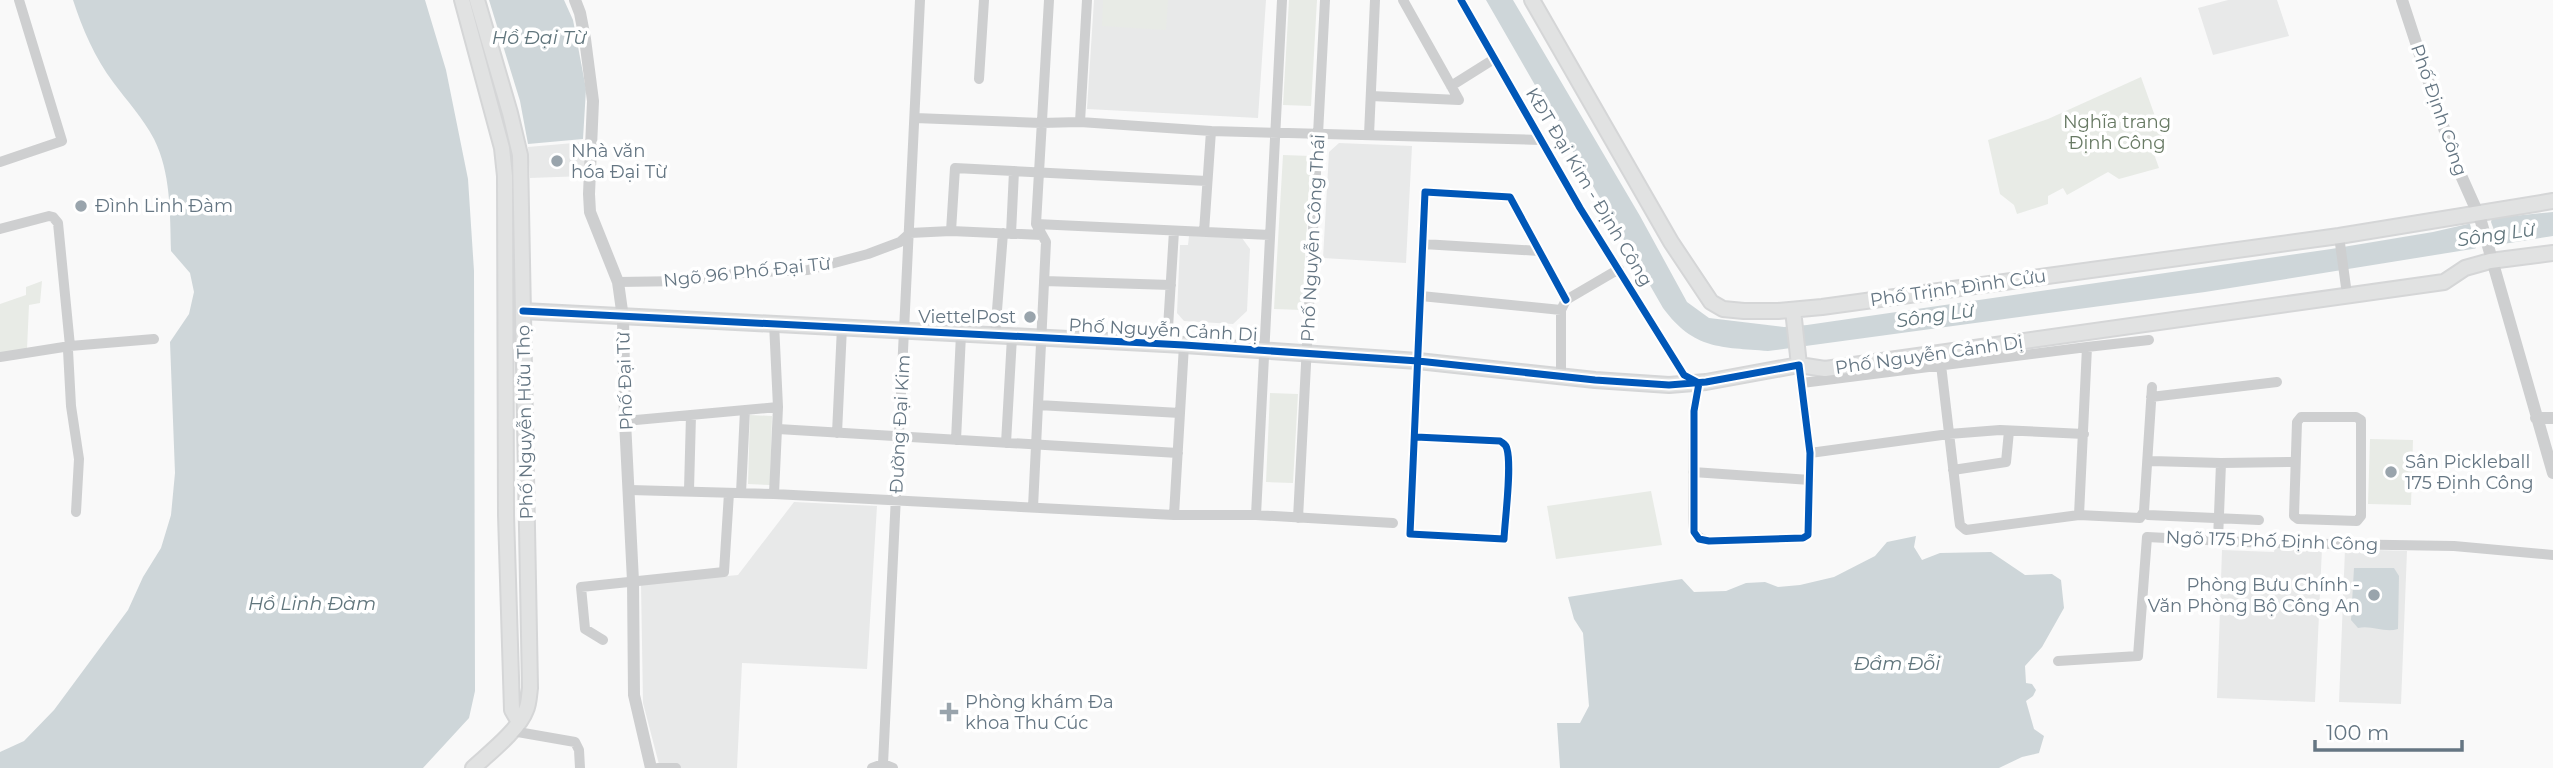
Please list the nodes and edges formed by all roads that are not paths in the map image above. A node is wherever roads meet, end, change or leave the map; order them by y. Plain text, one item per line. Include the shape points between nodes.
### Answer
1 (19, 0) edge
2 (462, 0) edge
3 (477, 0) edge
4 (575, 0) edge
5 (920, 0) edge
6 (984, 0) edge
7 (1049, 0) edge
8 (1087, 0) edge
9 (1282, 0) edge
10 (1325, 0) edge
11 (1375, 0) edge
12 (1403, 0) edge
13 (1461, 0) edge
14 (1532, 0) edge
15 (2402, 0) edge
16 (1494, 59) junction
17 (979, 79) dead end
18 (1451, 86) junction
19 (1371, 96) junction
20 (915, 118) junction
21 (1080, 122) junction
22 (1041, 123) junction
23 (1211, 131) junction
24 (1275, 131) junction
25 (1318, 132) junction
26 (1369, 135) junction
27 (1542, 140) junction
28 (0, 162) edge
29 (1014, 171) junction
30 (1038, 172) junction
31 (1208, 181) junction
32 (2553, 201) edge
33 (2478, 215) junction
34 (1036, 224) junction
35 (0, 229) edge
36 (1174, 230) junction
37 (951, 231) junction
38 (1204, 232) junction
39 (910, 233) junction
40 (1007, 233) junction
41 (1042, 235) junction
42 (1270, 235) junction
43 (2339, 240) junction
44 (1423, 244) junction
45 (1539, 251) junction
46 (2553, 253) edge
47 (2490, 256) junction
48 (1619, 269) junction
49 (1044, 281) junction
50 (618, 282) junction
51 (1171, 285) junction
52 (2346, 287) junction
53 (1421, 296) junction
54 (1563, 305) junction
55 (505, 311) junction
56 (523, 311) junction
57 (1793, 316) junction
58 (623, 318) junction
59 (774, 323) junction
60 (842, 327) junction
61 (905, 331) junction
62 (961, 334) junction
63 (995, 336) junction
64 (1012, 337) junction
65 (154, 339) dead end
66 (1042, 339) junction
67 (2149, 340) dead end
68 (1167, 344) junction
69 (1184, 345) junction
70 (70, 346) junction
71 (2087, 347) junction
72 (1264, 351) junction
73 (1307, 353) junction
74 (0, 357) edge
75 (1798, 360) junction
76 (1418, 361) junction
77 (1941, 365) junction
78 (1561, 376) junction
79 (2277, 382) dead end
80 (1699, 383) junction
81 (1802, 383) junction
82 (1038, 405) junction
83 (778, 407) junction
84 (745, 410) junction
85 (1180, 414) junction
86 (691, 415) junction
87 (2536, 418) junction
88 (2553, 418) edge
89 (625, 421) junction
90 (778, 429) junction
91 (2009, 431) junction
92 (838, 433) junction
93 (1949, 434) junction
94 (2084, 434) junction
95 (899, 436) junction
96 (1416, 437) junction
97 (956, 440) junction
98 (1006, 443) junction
99 (1036, 445) junction
100 (1178, 453) junction
101 (1810, 453) junction
102 (2151, 461) dead end
103 (2295, 462) junction
104 (2221, 463) junction
105 (1953, 470) junction
106 (1693, 472) junction
107 (2553, 473) edge
108 (1810, 480) junction
109 (630, 490) junction
110 (689, 491) junction
111 (729, 493) junction
112 (741, 493) junction
113 (775, 494) junction
114 (896, 500) junction
115 (1034, 506) junction
116 (76, 512) dead end
117 (1174, 514) junction
118 (1256, 515) junction
119 (2079, 515) junction
120 (2148, 515) dead end
121 (1298, 518) junction
122 (2219, 518) junction
123 (2259, 520) dead end
124 (1394, 523) dead end
125 (2218, 540) junction
126 (2553, 555) edge
127 (633, 581) junction
128 (603, 640) dead end
129 (2059, 661) dead end
130 (516, 726) junction
131 (888, 766) edge
132 (473, 768) edge
133 (580, 768) edge
134 (651, 768) edge
135 (658, 768) edge
136 (676, 768) edge
137 (872, 768) edge

1 - 28 street via 62,141
2 - 55 main road, Phố Nguyễn Hữu Thọ via 502,148
3 - 56 main road, Phố Nguyễn Hữu Thọ via 520,155
4 - 50 street, Phố Đại Từ via 593,102 590,212
5 - 20 street, Đường Đại Kim
6 - 17 street
7 - 22 street
8 - 21 street
9 - 24 street
10 - 25 street, Phố Nguyễn Công Thái
11 - 19 street
12 - 18 street
13 - 16 street, KĐT Đại Kim - Định Công
14 - 57 main road, Phố Trịnh Đình Cửu via 1710,302 1723,309
15 - 33 street, Phố Định Công via 2455,162
16 - 18 street
16 - 27 street, KĐT Đại Kim - Định Công
18 - 19 street via 1459,100
19 - 26 street
20 - 22 street, KĐT Đại Kim - Định Công
20 - 39 street, Đường Đại Kim
21 - 22 street, KĐT Đại Kim - Định Công
21 - 23 street, KĐT Đại Kim - Định Công
22 - 30 street
23 - 24 street, KĐT Đại Kim - Định Công
23 - 31 street
24 - 25 street, KĐT Đại Kim - Định Công
24 - 42 street
25 - 26 street, KĐT Đại Kim - Định Công
25 - 73 street, Phố Nguyễn Công Thái
26 - 27 street, KĐT Đại Kim - Định Công
27 - 48 street, KĐT Đại Kim - Định Công
29 - 30 street
29 - 37 street via 955,168
29 - 40 street
30 - 31 street
30 - 34 street
31 - 38 street
32 - 33 main road, Phố Trịnh Đình Cửu
33 - 43 main road, Phố Trịnh Đình Cửu
33 - 47 street, Phố Định Công
34 - 36 street
34 - 41 street
35 - 70 street via 49,216 58,223
36 - 38 street
36 - 51 street
37 - 39 street
37 - 40 street
38 - 42 street
39 - 50 street, Ngõ 96 Phố Đại Từ via 900,242 868,254 808,270
39 - 61 street, Đường Đại Kim
40 - 41 street
40 - 63 street
41 - 49 street via 1046,242
42 - 72 street
43 - 52 street
43 - 57 main road, Phố Trịnh Đình Cửu
44 - 45 street
44 - 45 street via 1425,192 1510,197
44 - 53 street
45 - 54 street
46 - 47 main road, Phố Nguyễn Cảnh Dị
47 - 52 main road, Phố Nguyễn Cảnh Dị via 2444,282
47 - 87 street
48 - 54 street, KĐT Đại Kim - Định Công
48 - 80 street, KĐT Đại Kim - Định Công via 1684,374
49 - 51 street
49 - 66 street
50 - 58 street, Phố Đại Từ
51 - 68 street
52 - 75 main road, Phố Nguyễn Cảnh Dị via 1825,369
53 - 54 street
53 - 76 street
54 - 78 street
55 - 56 street
55 - 130 main road, Phố Nguyễn Hữu Thọ via 508,606
56 - 58 main road, Phố Nguyễn Cảnh Dị
56 - 130 main road, Phố Nguyễn Hữu Thọ via 530,688 527,710
57 - 75 main road
58 - 59 main road, Phố Nguyễn Cảnh Dị
58 - 89 street, Phố Đại Từ
59 - 60 main road, Phố Nguyễn Cảnh Dị
59 - 83 street
60 - 61 main road, Phố Nguyễn Cảnh Dị
60 - 92 street
61 - 62 main road, Phố Nguyễn Cảnh Dị
61 - 95 street, Đường Đại Kim
62 - 63 main road, Phố Nguyễn Cảnh Dị
62 - 97 street
63 - 64 main road, Phố Nguyễn Cảnh Dị
64 - 66 main road, Phố Nguyễn Cảnh Dị
64 - 98 street
65 - 70 street
66 - 68 main road, Phố Nguyễn Cảnh Dị
66 - 82 street
67 - 71 street
68 - 69 main road, Phố Nguyễn Cảnh Dị
69 - 72 main road, Phố Nguyễn Cảnh Dị
69 - 85 street
70 - 74 street
70 - 116 street via 71,406 79,459
71 - 77 street
71 - 94 street
72 - 73 main road, Phố Nguyễn Cảnh Dị
72 - 118 street
73 - 76 main road, Phố Nguyễn Cảnh Dị
73 - 121 street, Phố Nguyễn Công Thái
75 - 80 main road, Phố Nguyễn Cảnh Dị
75 - 81 street
76 - 78 main road, Phố Nguyễn Cảnh Dị
76 - 96 street
77 - 81 street
77 - 93 street
78 - 80 main road, Phố Nguyễn Cảnh Dị via 1669,385
79 - 119 street via 2151,392 2140,518
80 - 106 street
81 - 101 street
82 - 85 street
82 - 99 street
83 - 84 street
83 - 90 street
84 - 86 street
84 - 112 street
85 - 100 street
86 - 89 street
86 - 110 street
87 - 88 street
87 - 107 street
89 - 109 street, Phố Đại Từ
90 - 92 street
90 - 113 street
91 - 93 street
91 - 94 street
91 - 105 street via 2006,462
92 - 95 street
93 - 101 street
93 - 105 street
94 - 119 street
95 - 97 street
95 - 114 street, Đường Đại Kim
96 - 96 street via 1410,534 1504,539 1508,472 1504,443
97 - 98 street
98 - 99 street
99 - 100 street
99 - 115 street
100 - 117 street
101 - 108 street
102 - 104 street
103 - 103 street via 2296,518 2360,519 2359,418 2301,417
103 - 104 street
104 - 122 street
105 - 119 street via 1960,525 1966,530
106 - 108 street
106 - 108 street via 1694,532 1709,541 1808,535
109 - 110 street
109 - 127 street, Phố Đại Từ
110 - 111 street
111 - 112 street
111 - 127 street via 724,572
112 - 113 street
113 - 114 street
114 - 115 street
114 - 131 street, Đường Đại Kim
115 - 117 street
117 - 118 street
118 - 121 street
120 - 122 street
121 - 124 street
122 - 123 street
122 - 125 street
125 - 126 street, Ngõ 175 Phố Định Công via 2454,546
125 - 129 street, Ngõ 175 Phố Định Công via 2147,537 2138,656
127 - 128 street via 581,587 585,629
127 - 134 street, Phố Đại Từ via 634,695
130 - 132 main road, Phố Nguyễn Hữu Thọ
130 - 133 street via 575,742
131 - 137 street
135 - 136 street

